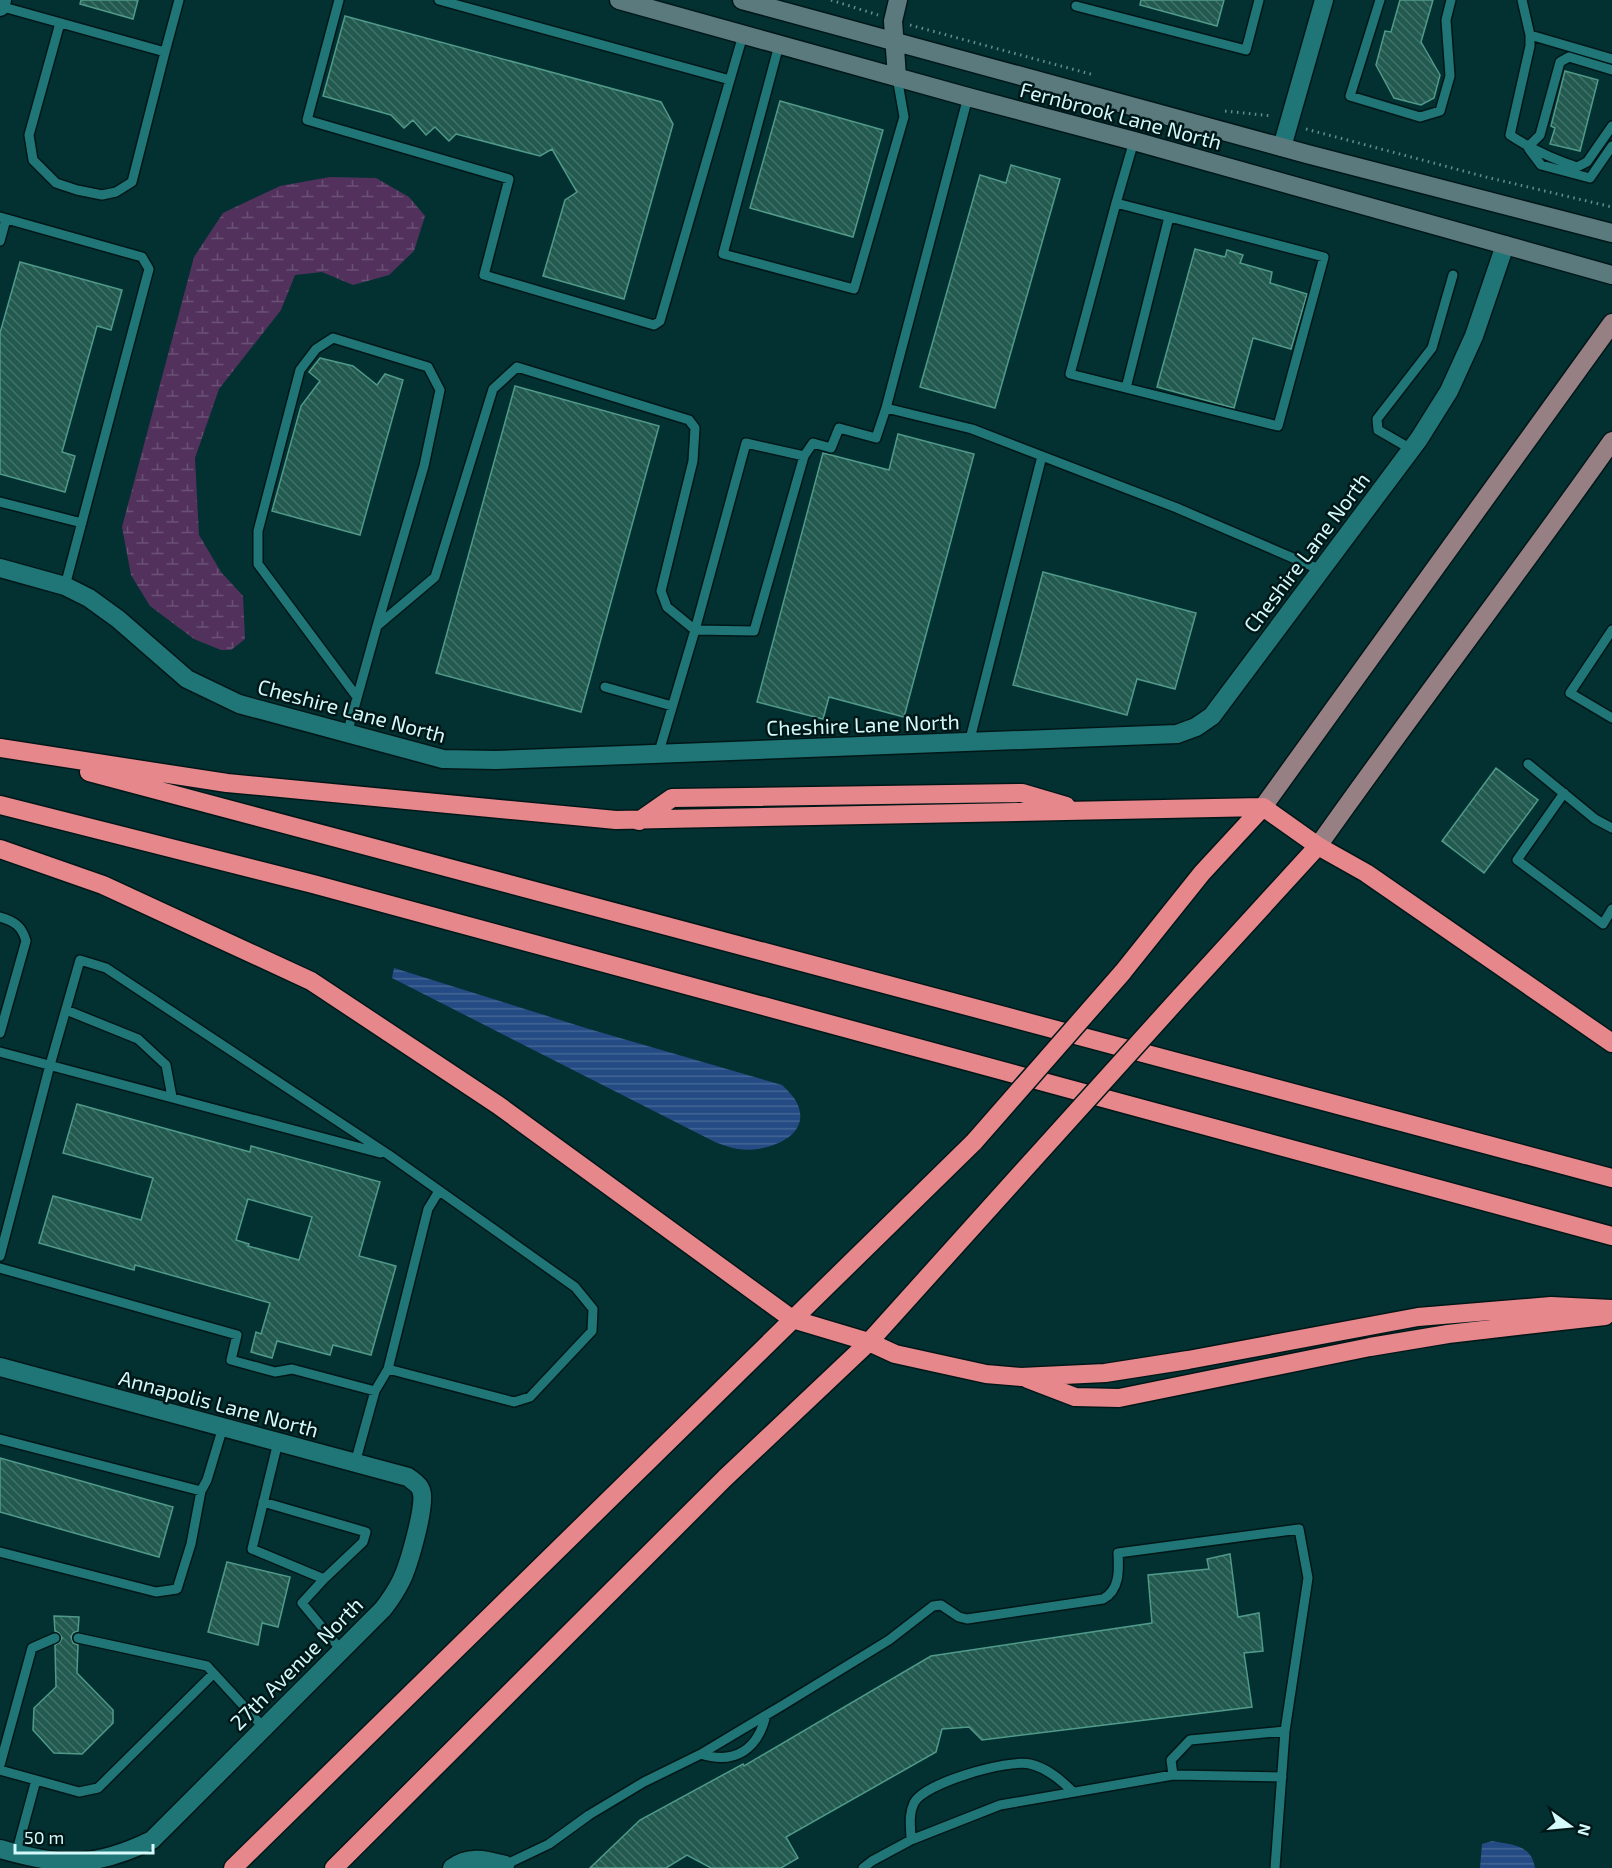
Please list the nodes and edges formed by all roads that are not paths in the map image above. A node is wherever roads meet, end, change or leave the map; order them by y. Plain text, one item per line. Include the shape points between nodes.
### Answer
1 (2, 0) edge
2 (179, 0) edge
3 (339, 0) edge
4 (440, 0) edge
5 (619, 0) edge
6 (742, 0) edge
7 (898, 0) edge
8 (1259, 0) edge
9 (1324, 0) edge
10 (1380, 0) edge
11 (1451, 0) edge
12 (1522, 0) edge
13 (0, 6) edge
14 (1076, 6) dead end
15 (60, 23) junction
16 (742, 34) junction
17 (1530, 34) junction
18 (894, 41) junction
19 (779, 45) junction
20 (165, 52) junction
21 (1612, 59) edge
22 (1612, 70) edge
23 (897, 77) junction
24 (730, 80) junction
25 (968, 97) junction
26 (1612, 126) edge
27 (1134, 141) junction
28 (1612, 146) edge
29 (1282, 147) junction
30 (1528, 147) junction
31 (1116, 203) junction
32 (1169, 217) junction
33 (3, 218) edge
34 (1612, 233) edge
35 (0, 241) edge
36 (1505, 245) junction
37 (1612, 274) edge
38 (1453, 275) dead end
39 (1612, 323) edge
40 (1126, 388) junction
41 (886, 408) junction
42 (1612, 441) edge
43 (1411, 449) junction
44 (804, 456) junction
45 (1042, 456) junction
46 (0, 502) edge
47 (82, 523) junction
48 (0, 568) edge
49 (1321, 570) junction
50 (66, 586) junction
51 (377, 626) junction
52 (695, 630) junction
53 (1612, 630) edge
54 (605, 687) dead end
55 (357, 697) junction
56 (672, 706) junction
57 (1612, 718) edge
58 (347, 734) junction
59 (969, 743) junction
60 (0, 748) edge
61 (658, 754) junction
62 (1528, 764) dead end
63 (1563, 793) junction
64 (0, 805) edge
65 (1263, 807) junction
66 (1612, 828) edge
67 (1318, 846) junction
68 (0, 849) edge
69 (1612, 909) edge
70 (0, 917) edge
71 (66, 1010) junction
72 (0, 1033) edge
73 (1612, 1043) edge
74 (0, 1052) edge
75 (50, 1065) junction
76 (172, 1097) junction
77 (389, 1155) junction
78 (1612, 1178) edge
79 (439, 1191) junction
80 (1612, 1236) edge
81 (0, 1256) edge
82 (0, 1268) edge
83 (1612, 1309) edge
84 (1612, 1315) edge
85 (792, 1319) junction
86 (869, 1342) junction
87 (0, 1367) edge
88 (388, 1369) junction
89 (1020, 1377) junction
90 (375, 1391) junction
91 (223, 1427) junction
92 (0, 1439) edge
93 (278, 1442) junction
94 (355, 1462) junction
95 (201, 1491) junction
96 (422, 1491) joint
97 (263, 1502) junction
98 (0, 1552) edge
99 (324, 1579) junction
100 (55, 1638) dead end
101 (78, 1638) dead end
102 (341, 1650) junction
103 (213, 1674) junction
104 (766, 1715) junction
105 (264, 1728) junction
106 (1285, 1731) junction
107 (701, 1754) junction
108 (0, 1765) edge
109 (0, 1770) edge
110 (1173, 1775) junction
111 (1282, 1777) junction
112 (36, 1780) junction
113 (1072, 1791) junction
114 (911, 1840) junction
115 (8, 1852) edge
116 (505, 1865) joint
117 (233, 1868) edge
118 (334, 1868) edge
119 (452, 1868) edge
120 (863, 1868) edge
121 (1275, 1868) edge

1 - 13 street
2 - 20 lane
3 - 24 lane via 307,120 509,179 483,275 654,325 660,321
4 - 24 lane
5 - 16 street, Fernbrook Lane North
6 - 18 street, Fernbrook Lane North
7 - 18 street
8 - 14 lane via 1246,50
9 - 29 street
10 - 11 lane via 1350,96 1420,117 1440,111 1450,76 1446,20
12 - 17 lane
13 - 15 lane
15 - 20 lane
15 - 20 lane via 29,135 33,160 56,183 77,190 102,195 132,182
16 - 19 street, Fernbrook Lane North
16 - 24 lane
17 - 21 lane
17 - 30 lane via 1510,135
18 - 23 street
18 - 29 street, Fernbrook Lane North
19 - 23 street, Fernbrook Lane North
19 - 23 lane via 723,254 854,289 904,117
22 - 30 lane via 1569,57 1560,62 1540,135
23 - 25 street, Fernbrook Lane North
25 - 27 street, Fernbrook Lane North
25 - 41 lane
26 - 30 lane via 1587,162 1577,167
27 - 31 lane
27 - 36 street, Fernbrook Lane North
28 - 30 lane via 1590,178 1541,165
29 - 34 street, Fernbrook Lane North
31 - 32 lane
31 - 40 lane via 1070,374
32 - 40 lane
32 - 40 lane via 1324,257 1278,426
33 - 35 lane
33 - 47 lane via 142,257 149,269
36 - 37 street, Fernbrook Lane North
36 - 43 street, Cheshire Lane North via 1449,391
38 - 43 lane via 1432,348 1377,419 1378,430
39 - 65 main road
41 - 44 lane via 876,438 839,428 831,448 813,443
41 - 45 lane via 972,429
42 - 67 main road
43 - 49 street, Cheshire Lane North
44 - 52 lane via 754,631
44 - 52 lane via 746,442
45 - 49 lane
45 - 59 lane
46 - 47 lane
47 - 50 lane
48 - 50 street, Cheshire Lane North
49 - 59 street, Cheshire Lane North via 1212,716 1196,727 1159,736
50 - 58 street, Cheshire Lane North via 112,614 187,679 239,704
51 - 52 lane via 435,577 494,389 516,367 688,420 695,428 693,461 661,591 667,607
51 - 55 lane
51 - 55 lane via 424,466 440,390 428,367 333,338 316,349 300,370 258,531 258,564
52 - 56 lane
53 - 57 lane via 1570,693
54 - 56 lane
55 - 58 lane
56 - 61 lane
58 - 61 street, Cheshire Lane North via 443,759
59 - 61 street, Cheshire Lane North
60 - 65 highway via 226,783 639,821
60 - 78 highway
62 - 63 lane
63 - 66 lane
63 - 69 lane via 1517,860 1603,924
64 - 80 highway via 313,884
65 - 67 highway
65 - 85 highway, bridge via 1202,873 1122,973 974,1142
67 - 73 highway via 1366,873
67 - 86 highway, bridge
68 - 85 highway via 103,885 311,981 498,1105
70 - 72 lane via 20,926 26,941
71 - 75 lane
71 - 76 lane via 138,1039 166,1065
71 - 77 lane via 80,960 106,968
74 - 75 lane
75 - 76 lane
75 - 81 lane
76 - 77 lane
77 - 79 lane
79 - 88 lane via 428,1209
79 - 88 lane via 575,1287 592,1309 592,1331 530,1397 514,1402
82 - 90 lane via 237,1335 231,1360 275,1372 292,1369
83 - 89 highway via 1551,1306 1418,1317 1105,1373
84 - 89 highway via 1370,1347 1119,1398 1076,1397
85 - 86 highway
85 - 117 highway
86 - 89 highway via 895,1354 986,1374
86 - 118 highway via 717,1486
87 - 91 street, Annapolis Lane North
88 - 90 lane
90 - 94 lane
91 - 93 street, Annapolis Lane North
91 - 95 lane
92 - 95 lane
93 - 94 street, Annapolis Lane North
93 - 97 lane
94 - 96 street, Annapolis Lane North via 408,1477
95 - 98 lane via 177,1589 156,1592
96 - 102 street, 27th Avenue North via 420,1516 402,1579 383,1609
97 - 99 lane via 252,1549
97 - 99 lane via 366,1532 363,1542
99 - 102 lane via 302,1603
100 - 108 lane via 32,1648
101 - 103 lane via 207,1666
102 - 105 street, 27th Avenue North
103 - 105 lane
103 - 112 lane via 98,1788 79,1792
104 - 106 lane via 889,1640 933,1605 941,1605 967,1619 1103,1599 1116,1586 1118,1553 1299,1529 1308,1578
104 - 107 lane
104 - 107 lane via 756,1741 743,1752 729,1758
105 - 115 street, 27th Avenue North via 152,1840 121,1860 88,1867 55,1865
106 - 110 lane via 1190,1740 1171,1760
106 - 111 lane
107 - 116 lane via 644,1782 549,1844
109 - 112 lane
110 - 111 lane
110 - 113 lane
111 - 121 lane
112 - 115 lane
113 - 114 lane via 1000,1805
113 - 114 lane via 1046,1770 1030,1764 1014,1762 977,1772 925,1792 914,1803
114 - 120 lane
116 - 119 street via 481,1858 461,1861

